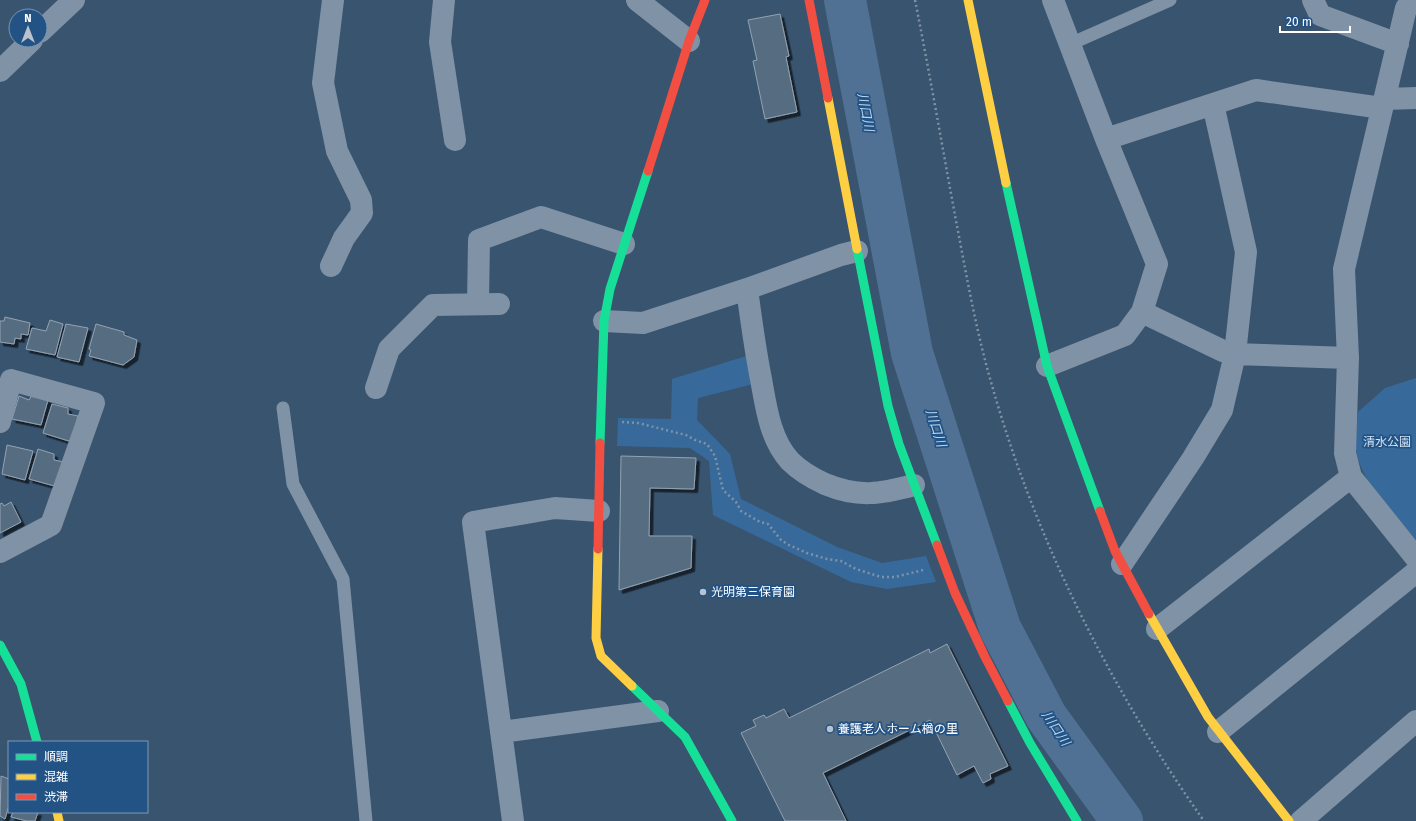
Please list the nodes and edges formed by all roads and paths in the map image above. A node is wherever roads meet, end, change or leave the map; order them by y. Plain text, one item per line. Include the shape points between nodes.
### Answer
1 (74, 0) edge
2 (333, 0) edge
3 (444, 0) edge
4 (705, 0) edge
5 (809, 0) edge
6 (915, 0) edge
7 (968, 0) edge
8 (1053, 0) edge
9 (1170, 0) edge
10 (1313, 0) edge
11 (1416, 1) edge
12 (644, 2) edge
13 (48, 24) edge
14 (689, 41) junction
15 (1070, 44) junction
16 (1398, 44) junction
17 (24, 48) edge
18 (0, 71) edge
19 (1416, 98) edge
20 (1384, 103) junction
21 (1213, 104) junction
22 (1106, 139) junction
23 (455, 140) dead end
24 (624, 244) junction
25 (857, 251) junction
26 (331, 266) dead end
27 (747, 289) junction
28 (1142, 312) junction
29 (604, 321) junction
30 (1234, 354) junction
31 (1348, 358) junction
32 (1047, 366) junction
33 (376, 388) dead end
34 (283, 408) dead end
35 (0, 422) edge
36 (600, 423) junction
37 (1351, 477) junction
38 (914, 485) junction
39 (599, 511) junction
40 (0, 552) edge
41 (1416, 558) edge
42 (1122, 564) junction
43 (926, 570) dead end
44 (1416, 572) edge
45 (1157, 629) junction
46 (0, 645) edge
47 (658, 711) junction
48 (1416, 721) edge
49 (501, 732) junction
50 (1218, 732) junction
51 (37, 741) edge
52 (366, 821) edge
53 (513, 821) edge
54 (732, 821) edge
55 (1077, 821) edge
56 (1204, 821) edge
57 (1289, 821) edge
58 (1301, 821) edge

1 - 13 street
2 - 26 street via 323,83 337,151 361,200 362,213 344,238
3 - 23 street via 440,42
4 - 14 street
5 - 25 street
6 - 56 path via 968,286 990,380 1008,438 1057,563 1102,657 1156,751
7 - 32 street
8 - 15 street
9 - 15 lane
10 - 16 street via 1320,15
11 - 16 street via 1406,8
12 - 14 street
14 - 24 street
15 - 22 street
16 - 20 street
17 - 18 street
19 - 20 street
20 - 21 street via 1256,90
20 - 31 street via 1344,269
21 - 22 street
21 - 30 street via 1246,252
22 - 28 street via 1157,264
24 - 29 street via 610,289
24 - 33 street via 542,217 479,240 488,304 433,305 389,349
25 - 27 street
25 - 38 street via 888,406
27 - 29 street via 643,323
27 - 38 street via 768,415 777,442 790,460 810,477 836,488 865,494 889,492
28 - 30 street
28 - 32 street via 1124,335
29 - 36 street
30 - 31 street
30 - 42 street via 1222,410
31 - 37 street via 1345,453
32 - 42 street
34 - 52 lane via 293,484 343,579
35 - 40 street via 11,380 94,403 51,526
36 - 39 street
36 - 43 path via 638,423 686,435 707,444 715,456 723,490 736,502 741,511 768,524 781,540 807,553 841,561 881,577 895,577
37 - 41 street
37 - 45 street
38 - 55 street via 955,592 985,657 1030,742
39 - 47 street via 596,638 601,656
39 - 49 street via 554,508 473,522
42 - 45 street
44 - 50 street
45 - 50 street
46 - 51 street via 21,684
47 - 49 street
47 - 54 street via 685,738
48 - 58 street
49 - 53 street
50 - 57 street

